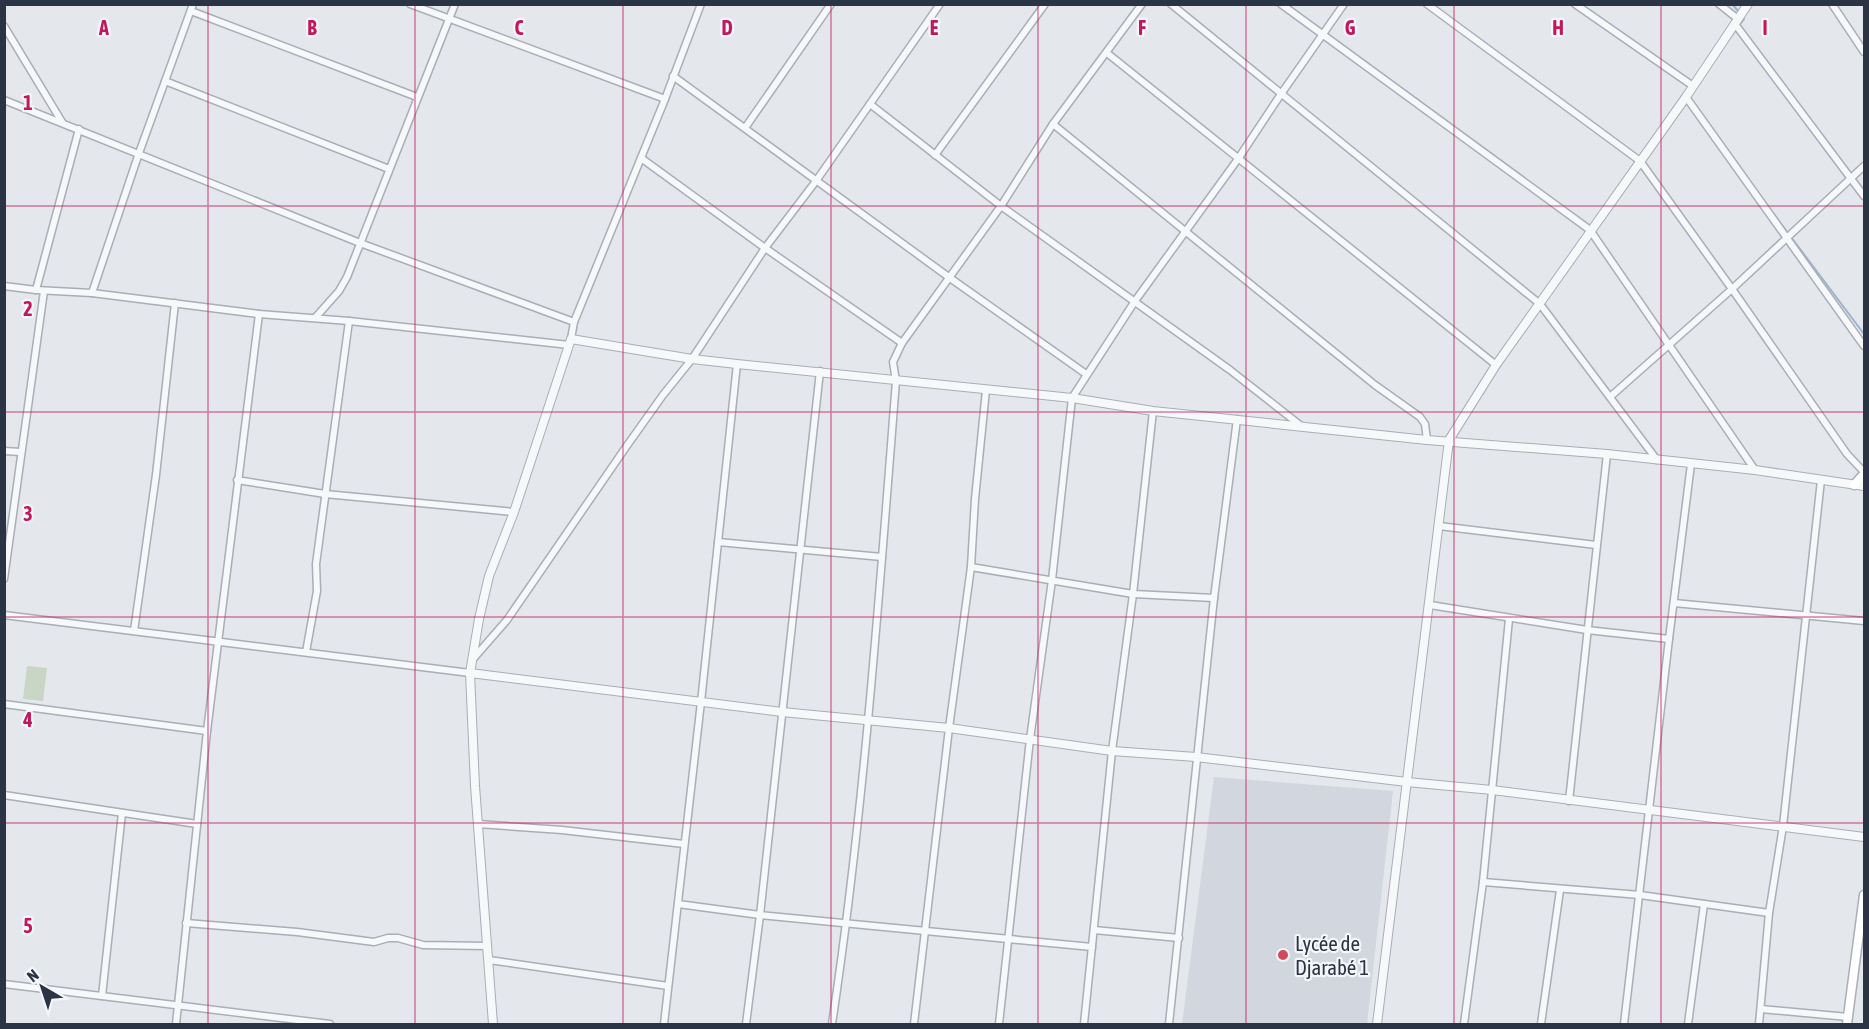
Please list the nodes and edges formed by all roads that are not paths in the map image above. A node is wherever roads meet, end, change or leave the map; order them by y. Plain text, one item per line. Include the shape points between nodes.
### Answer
1 (410, 4) edge
2 (455, 4) edge
3 (700, 4) edge
4 (831, 4) edge
5 (940, 4) edge
6 (1045, 4) edge
7 (1142, 4) edge
8 (1171, 4) edge
9 (1281, 4) edge
10 (1344, 4) edge
11 (1427, 4) edge
12 (1575, 4) edge
13 (1719, 4) edge
14 (1748, 4) edge
15 (1832, 4) edge
16 (192, 8) edge
17 (450, 20) junction
18 (1736, 22) junction
19 (4, 26) edge
20 (1322, 34) junction
21 (1864, 52) edge
22 (1107, 53) junction
23 (674, 76) junction
24 (165, 81) junction
25 (1693, 86) junction
26 (1281, 94) junction
27 (417, 98) junction
28 (1686, 98) junction
29 (665, 99) junction
30 (4, 100) edge
31 (870, 104) junction
32 (62, 122) junction
33 (1053, 124) junction
34 (745, 128) junction
35 (80, 129) junction
36 (139, 153) junction
37 (935, 155) junction
38 (641, 158) junction
39 (1238, 159) junction
40 (1640, 161) junction
41 (1864, 166) edge
42 (388, 169) junction
43 (1852, 178) junction
44 (816, 181) junction
45 (1864, 196) edge
46 (1001, 206) junction
47 (1590, 230) junction
48 (1185, 232) junction
49 (1787, 237) junction
50 (360, 243) junction
51 (765, 248) junction
52 (950, 278) junction
53 (4, 286) edge
54 (1732, 289) junction
55 (36, 290) junction
56 (44, 291) junction
57 (92, 292) junction
58 (1135, 301) junction
59 (175, 303) junction
60 (1540, 304) junction
61 (259, 314) junction
62 (315, 318) junction
63 (349, 321) junction
64 (574, 322) junction
65 (570, 342) junction
66 (902, 343) junction
67 (1670, 345) junction
68 (1864, 346) edge
69 (692, 358) junction
70 (736, 364) junction
71 (1496, 365) junction
72 (820, 371) junction
73 (1086, 374) junction
74 (896, 381) junction
75 (986, 390) junction
76 (1610, 397) junction
77 (1072, 398) junction
78 (1153, 411) junction
79 (1237, 419) junction
80 (1300, 425) junction
81 (1427, 440) junction
82 (1449, 440) junction
83 (4, 451) edge
84 (21, 452) junction
85 (1608, 454) junction
86 (1657, 460) junction
87 (1691, 464) junction
88 (1755, 470) junction
89 (1864, 473) edge
90 (237, 480) junction
91 (1821, 480) junction
92 (1854, 485) junction
93 (1864, 486) edge
94 (325, 494) junction
95 (514, 512) junction
96 (1440, 526) junction
97 (718, 542) junction
98 (1596, 544) junction
99 (801, 549) junction
100 (882, 557) junction
101 (971, 567) junction
102 (4, 579) edge
103 (1052, 580) junction
104 (1133, 594) junction
105 (1214, 598) junction
106 (1674, 603) junction
107 (1430, 605) junction
108 (4, 615) edge
109 (1807, 616) junction
110 (1509, 619) junction
111 (1864, 621) edge
112 (1587, 630) junction
113 (134, 631) junction
114 (1669, 639) junction
115 (219, 642) junction
116 (306, 652) junction
117 (473, 659) junction
118 (470, 673) junction
119 (701, 702) junction
120 (4, 705) edge
121 (782, 712) junction
122 (868, 720) junction
123 (949, 728) junction
124 (207, 731) junction
125 (1030, 739) junction
126 (1112, 751) junction
127 (1196, 757) junction
128 (1407, 782) junction
129 (1492, 790) junction
130 (4, 795) edge
131 (1569, 801) junction
132 (1649, 811) junction
133 (122, 813) junction
134 (197, 824) junction
135 (478, 824) junction
136 (1783, 826) junction
137 (1864, 837) edge
138 (684, 844) junction
139 (1483, 882) junction
140 (1560, 890) junction
141 (1640, 895) junction
142 (1864, 895) edge
143 (678, 904) junction
144 (1704, 904) junction
145 (1769, 913) junction
146 (760, 915) junction
147 (847, 922) junction
148 (186, 923) junction
149 (1094, 930) junction
150 (925, 931) junction
151 (1007, 938) junction
152 (1179, 938) junction
153 (488, 946) junction
154 (1092, 947) junction
155 (489, 960) junction
156 (4, 984) edge
157 (668, 986) junction
158 (102, 996) junction
159 (178, 1006) junction
160 (1761, 1009) junction
161 (1847, 1021) edge
162 (176, 1024) edge
163 (330, 1024) edge
164 (493, 1024) edge
165 (664, 1024) edge
166 (746, 1024) edge
167 (832, 1024) edge
168 (914, 1024) edge
169 (999, 1024) edge
170 (1084, 1024) edge
171 (1168, 1024) edge
172 (1377, 1024) edge
173 (1464, 1024) edge
174 (1541, 1024) edge
175 (1624, 1024) edge
176 (1688, 1024) edge
177 (1760, 1024) edge

1 - 17 street
2 - 17 street
3 - 23 street
4 - 34 street
5 - 31 street
6 - 37 street
7 - 22 street
8 - 26 street
9 - 20 street
10 - 20 street
11 - 40 street
12 - 25 street
13 - 18 street
14 - 18 street
15 - 21 street
16 - 24 street
16 - 27 street
17 - 27 street
17 - 29 street
18 - 25 street
18 - 43 street
19 - 32 street
20 - 26 street
20 - 47 street
22 - 33 street
22 - 39 street
23 - 29 street
23 - 34 street
24 - 36 street
24 - 42 street
25 - 28 street
26 - 39 street
26 - 60 street
27 - 42 street
28 - 40 street
28 - 49 street
29 - 38 street
30 - 32 street
31 - 37 street
31 - 44 street
32 - 35 street
33 - 46 street
33 - 48 street
34 - 44 street
35 - 36 street
35 - 55 street
36 - 50 street
36 - 57 street
37 - 46 street
38 - 51 street
38 - 64 street
39 - 48 street
39 - 71 street
40 - 47 street
40 - 54 street
41 - 43 street
42 - 50 street
43 - 45 street
43 - 49 street
44 - 51 street
44 - 52 street
46 - 52 street
46 - 58 street
47 - 60 street
47 - 67 street
48 - 58 street
48 - 81 street via 1420,417
49 - 54 street
49 - 68 street
50 - 62 street via 339,291
50 - 64 street
51 - 66 street
51 - 69 street
52 - 66 street
52 - 73 street
53 - 55 street
54 - 67 street
54 - 89 street
55 - 56 street
56 - 57 street
56 - 84 street
57 - 59 street
58 - 73 street
58 - 80 street
59 - 61 street
59 - 113 street
60 - 71 street
60 - 76 street
61 - 62 street
61 - 90 street
62 - 63 street
63 - 65 street
63 - 94 street
64 - 65 street
65 - 69 street
65 - 95 street
66 - 74 street via 893,362
67 - 76 street
67 - 88 street
69 - 70 street
69 - 117 street via 507,620
70 - 72 street
70 - 97 street
71 - 82 street
72 - 74 street
72 - 99 street
73 - 77 street
74 - 75 street
74 - 100 street
75 - 77 street
75 - 101 street
76 - 86 street
77 - 78 street
77 - 103 street
78 - 79 street
78 - 104 street
79 - 80 street
79 - 105 street
80 - 81 street
81 - 82 street
82 - 85 street
82 - 96 street
83 - 84 street
84 - 102 street
85 - 86 street
85 - 98 street
86 - 87 street
87 - 88 street
87 - 106 street
88 - 91 street
89 - 92 main road
90 - 94 street
90 - 115 street
91 - 92 street
91 - 109 street
92 - 93 street
94 - 95 street
94 - 116 street via 316,564 317,591
95 - 117 street via 489,576
96 - 98 street
96 - 107 street
97 - 99 street
97 - 119 street
98 - 112 street
99 - 100 street
99 - 121 street
100 - 122 street
101 - 103 street
101 - 123 street
103 - 104 street
103 - 125 street
104 - 105 street
104 - 126 street
105 - 127 street
106 - 109 street
106 - 114 street
107 - 110 street
107 - 128 street
108 - 113 street
109 - 111 street
109 - 136 street
110 - 112 street
110 - 129 street
112 - 114 street
112 - 131 street
113 - 115 street
114 - 132 street
115 - 116 street
115 - 124 street
116 - 118 street
117 - 118 street
118 - 119 street
118 - 135 street
119 - 121 street
119 - 138 street
120 - 124 street
121 - 122 street
121 - 146 street
122 - 123 street
122 - 147 street
123 - 125 street
123 - 150 street
124 - 134 street
125 - 126 street
125 - 151 street
126 - 127 street
126 - 149 street
127 - 128 street
127 - 152 street
128 - 129 street
128 - 172 street
129 - 131 street
129 - 139 street
130 - 133 street
131 - 132 street
132 - 136 street
132 - 141 street
133 - 134 street
133 - 158 street
134 - 148 street
135 - 138 street
135 - 153 street
136 - 137 street
136 - 145 street
138 - 143 street
139 - 140 street
139 - 173 street
140 - 141 street
140 - 174 street
141 - 144 street
141 - 175 street
142 - 161 main road
143 - 146 street
143 - 157 street
144 - 145 street
144 - 176 street
145 - 160 street
146 - 147 street
146 - 166 street
147 - 150 street
147 - 167 street
148 - 153 street via 374,942 398,938 423,945
148 - 159 street
149 - 152 street
149 - 154 street
150 - 151 street
150 - 168 street
151 - 154 street
151 - 169 street
152 - 171 street
153 - 155 street
154 - 170 street
155 - 157 street
155 - 164 street
156 - 158 street
157 - 165 street
158 - 159 street
159 - 162 street
159 - 163 street
160 - 161 street
160 - 177 street

